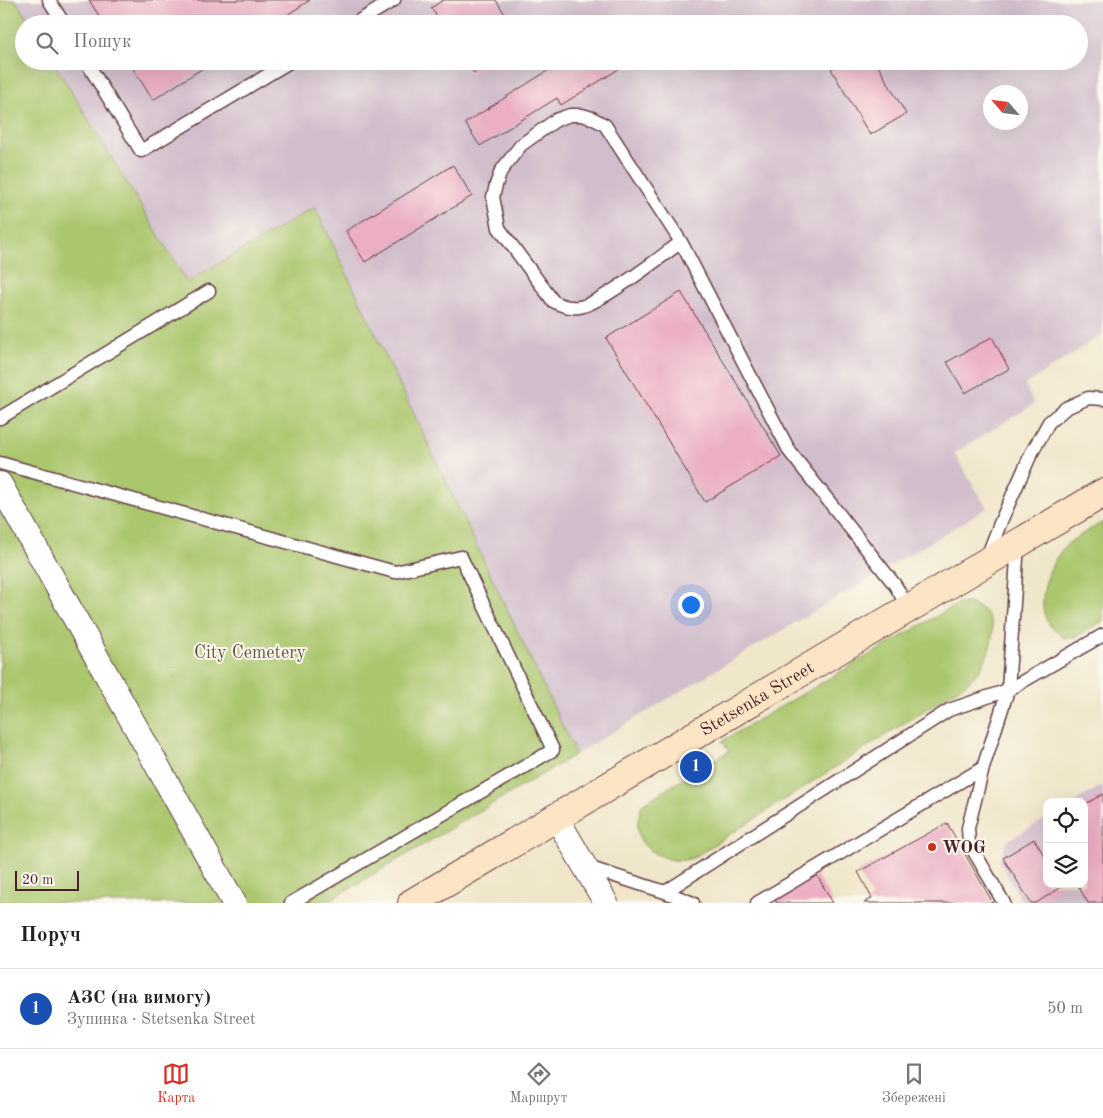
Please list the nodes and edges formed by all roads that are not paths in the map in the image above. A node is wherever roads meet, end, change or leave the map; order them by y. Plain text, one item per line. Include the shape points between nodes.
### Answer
1 (49, 0) edge
2 (394, 0) edge
3 (58, 15) edge
4 (369, 15) edge
5 (92, 70) edge
6 (276, 70) edge
7 (681, 242) junction
8 (209, 291) dead end
9 (1103, 400) edge
10 (0, 418) edge
11 (0, 463) edge
12 (0, 484) edge
13 (1103, 493) edge
14 (1018, 544) junction
15 (984, 564) junction
16 (909, 609) junction
17 (1103, 635) edge
18 (1008, 690) junction
19 (983, 768) junction
20 (556, 817) junction
21 (584, 866) junction
22 (665, 892) junction
23 (429, 899) edge
24 (234, 903) edge
25 (292, 903) edge
26 (606, 903) edge
27 (693, 903) edge
28 (757, 903) edge
29 (1004, 903) edge

1 - 3 lane
2 - 4 lane
5 - 6 lane via 141,151
7 - 7 lane via 605,126 592,118 570,115 556,120 516,150 496,184 493,197 499,228 553,301 561,306 580,307 604,296
7 - 16 lane via 790,452 896,586
8 - 10 lane
9 - 15 lane via 1088,398 1066,408 1049,422 1031,454
11 - 25 lane via 395,572 461,557 553,750
12 - 24 street
13 - 14 main road, Stetsenka Street
14 - 15 main road, Stetsenka Street
14 - 18 lane
15 - 16 main road, Stetsenka Street
16 - 20 main road, Stetsenka Street
17 - 18 lane
18 - 19 lane
18 - 22 lane via 949,710
19 - 28 lane
19 - 29 lane via 968,828 969,843
20 - 21 street
20 - 23 main road, Stetsenka Street
21 - 22 lane
21 - 26 street
22 - 27 lane

